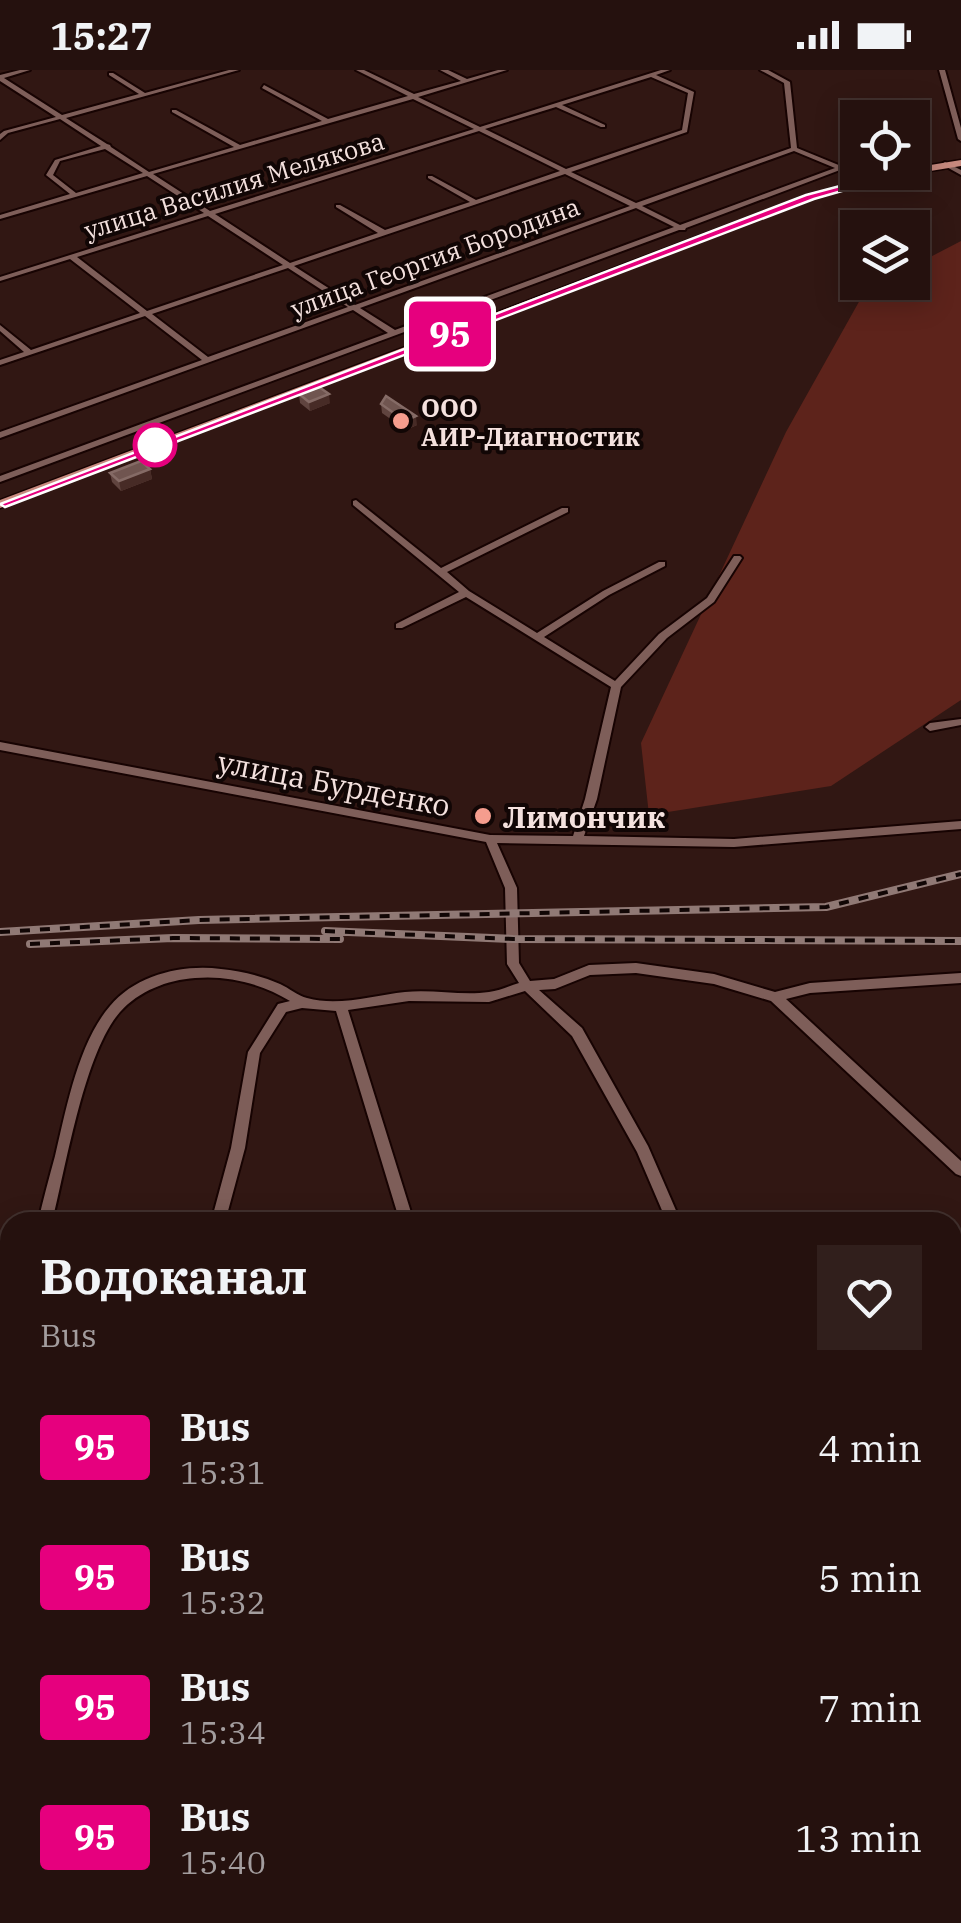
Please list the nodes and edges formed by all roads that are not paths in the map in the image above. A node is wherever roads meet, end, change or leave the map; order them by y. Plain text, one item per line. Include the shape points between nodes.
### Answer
1 (27, 70) edge
2 (235, 70) edge
3 (359, 70) edge
4 (380, 70) edge
5 (443, 70) edge
6 (504, 70) edge
7 (668, 70) edge
8 (763, 70) edge
9 (942, 70) edge
10 (112, 74) dead end
11 (368, 74) junction
12 (651, 75) junction
13 (0, 77) edge
14 (466, 81) junction
15 (264, 87) dead end
16 (145, 94) junction
17 (413, 97) junction
18 (557, 105) junction
19 (174, 111) dead end
20 (61, 118) junction
21 (328, 122) junction
22 (603, 126) dead end
23 (480, 130) junction
24 (2, 133) edge
25 (961, 139) edge
26 (108, 146) junction
27 (240, 147) junction
28 (794, 149) junction
29 (961, 163) edge
30 (946, 164) junction
31 (840, 166) edge
32 (930, 167) edge
33 (840, 168) edge
34 (961, 172) edge
35 (568, 173) junction
36 (150, 174) junction
37 (430, 177) dead end
38 (840, 189) edge
39 (75, 195) junction
40 (475, 202) junction
41 (338, 206) dead end
42 (636, 206) junction
43 (210, 213) junction
44 (0, 217) edge
45 (683, 229) junction
46 (384, 233) junction
47 (72, 257) junction
48 (291, 266) junction
49 (0, 279) edge
50 (354, 308) junction
51 (144, 314) junction
52 (0, 327) edge
53 (395, 334) junction
54 (29, 352) junction
55 (207, 360) junction
56 (0, 363) edge
57 (0, 434) edge
58 (0, 479) edge
59 (356, 503) dead end
60 (0, 504) edge
61 (565, 510) dead end
62 (737, 558) dead end
63 (662, 564) dead end
64 (440, 572) junction
65 (466, 593) junction
66 (399, 626) dead end
67 (537, 638) junction
68 (616, 686) junction
69 (961, 722) edge
70 (930, 726) dead end
71 (0, 746) edge
72 (961, 825) edge
73 (490, 839) junction
74 (578, 839) junction
75 (961, 978) edge
76 (527, 986) junction
77 (775, 996) junction
78 (302, 1003) junction
79 (341, 1006) junction
80 (961, 1170) edge
81 (48, 1212) edge
82 (221, 1212) edge
83 (404, 1212) edge
84 (670, 1212) edge

1 - 13 street
2 - 16 street
3 - 11 street, улица Василия Мелякова
4 - 11 street
5 - 14 street
6 - 14 street
7 - 12 street, улица Василия Мелякова
8 - 28 street via 787,82
9 - 25 street
10 - 16 street
11 - 17 street, улица Василия Мелякова
12 - 18 street, улица Василия Мелякова
12 - 35 street via 691,92 685,131
13 - 20 street
14 - 17 street
15 - 21 street
16 - 20 street
17 - 21 street
17 - 23 street, улица Василия Мелякова
18 - 22 street
18 - 23 street, улица Василия Мелякова
19 - 27 street
20 - 24 street
20 - 26 street
21 - 27 street
23 - 35 street, улица Василия Мелякова
23 - 43 street, улица Василия Мелякова
26 - 36 street
26 - 39 street via 58,160 49,175
27 - 36 street
28 - 31 street
28 - 42 street, улица Георгия Бородина
29 - 30 main road
30 - 32 main road
30 - 34 street
33 - 45 street
35 - 40 street
35 - 42 street, улица Василия Мелякова
36 - 39 street
36 - 43 street
37 - 40 street
38 - 60 main road
39 - 44 street
40 - 46 street
41 - 46 street
42 - 45 street, улица Василия Мелякова
42 - 50 street, улица Георгия Бородина
43 - 47 street, улица Василия Мелякова
43 - 48 street
45 - 53 street
46 - 48 street
47 - 49 street, улица Василия Мелякова
47 - 51 street
48 - 50 street
48 - 51 street
50 - 53 street
50 - 55 street, улица Георгия Бородина
51 - 54 street
51 - 55 street
52 - 54 street
53 - 58 street
54 - 56 street
55 - 57 street, улица Георгия Бородина
59 - 64 street
61 - 64 street
62 - 68 street via 711,600 663,636
63 - 67 street
64 - 65 street
65 - 66 street
65 - 67 street
67 - 68 street
68 - 74 street
69 - 70 street
71 - 73 street, улица Бурденко
72 - 74 street, улица Бурденко via 734,843
73 - 74 street, улица Бурденко
73 - 76 street via 511,888 513,964
75 - 77 street
76 - 77 street via 555,984 589,970 636,968
76 - 79 street via 489,997 409,996
76 - 84 street via 576,1032
77 - 80 street
78 - 79 street
78 - 81 street via 279,986 202,972 170,975 113,1011 94,1041
78 - 82 street via 282,1008 254,1052
79 - 83 street

